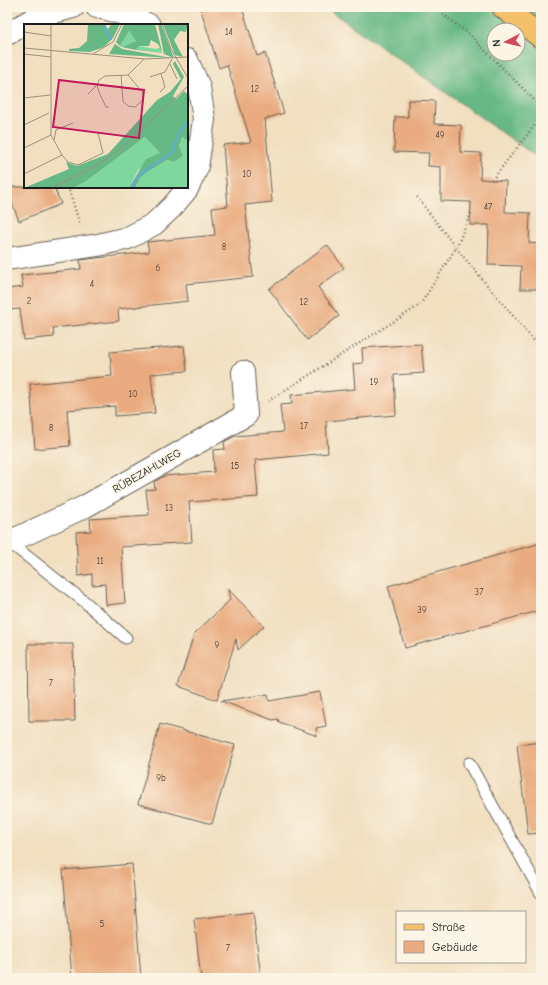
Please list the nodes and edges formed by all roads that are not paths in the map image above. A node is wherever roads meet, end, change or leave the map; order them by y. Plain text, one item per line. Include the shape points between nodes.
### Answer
1 (74, 7) edge
2 (97, 7) edge
3 (503, 7) edge
4 (24, 24) edge
5 (25, 24) edge
6 (147, 24) edge
7 (7, 34) edge
8 (541, 37) edge
9 (188, 62) edge
10 (188, 187) edge
11 (187, 188) edge
12 (7, 259) edge
13 (243, 372) dead end
14 (8, 542) edge
15 (126, 638) dead end
16 (469, 763) dead end
17 (541, 893) edge

1 - 5 street via 37,17
2 - 6 street
3 - 8 main road
4 - 7 street
9 - 10 street via 199,87 204,118 197,168
11 - 12 street via 154,224 128,238
13 - 14 street, RÜBEZAHLWEG via 246,415 84,507
14 - 15 lane via 86,602
16 - 17 lane

